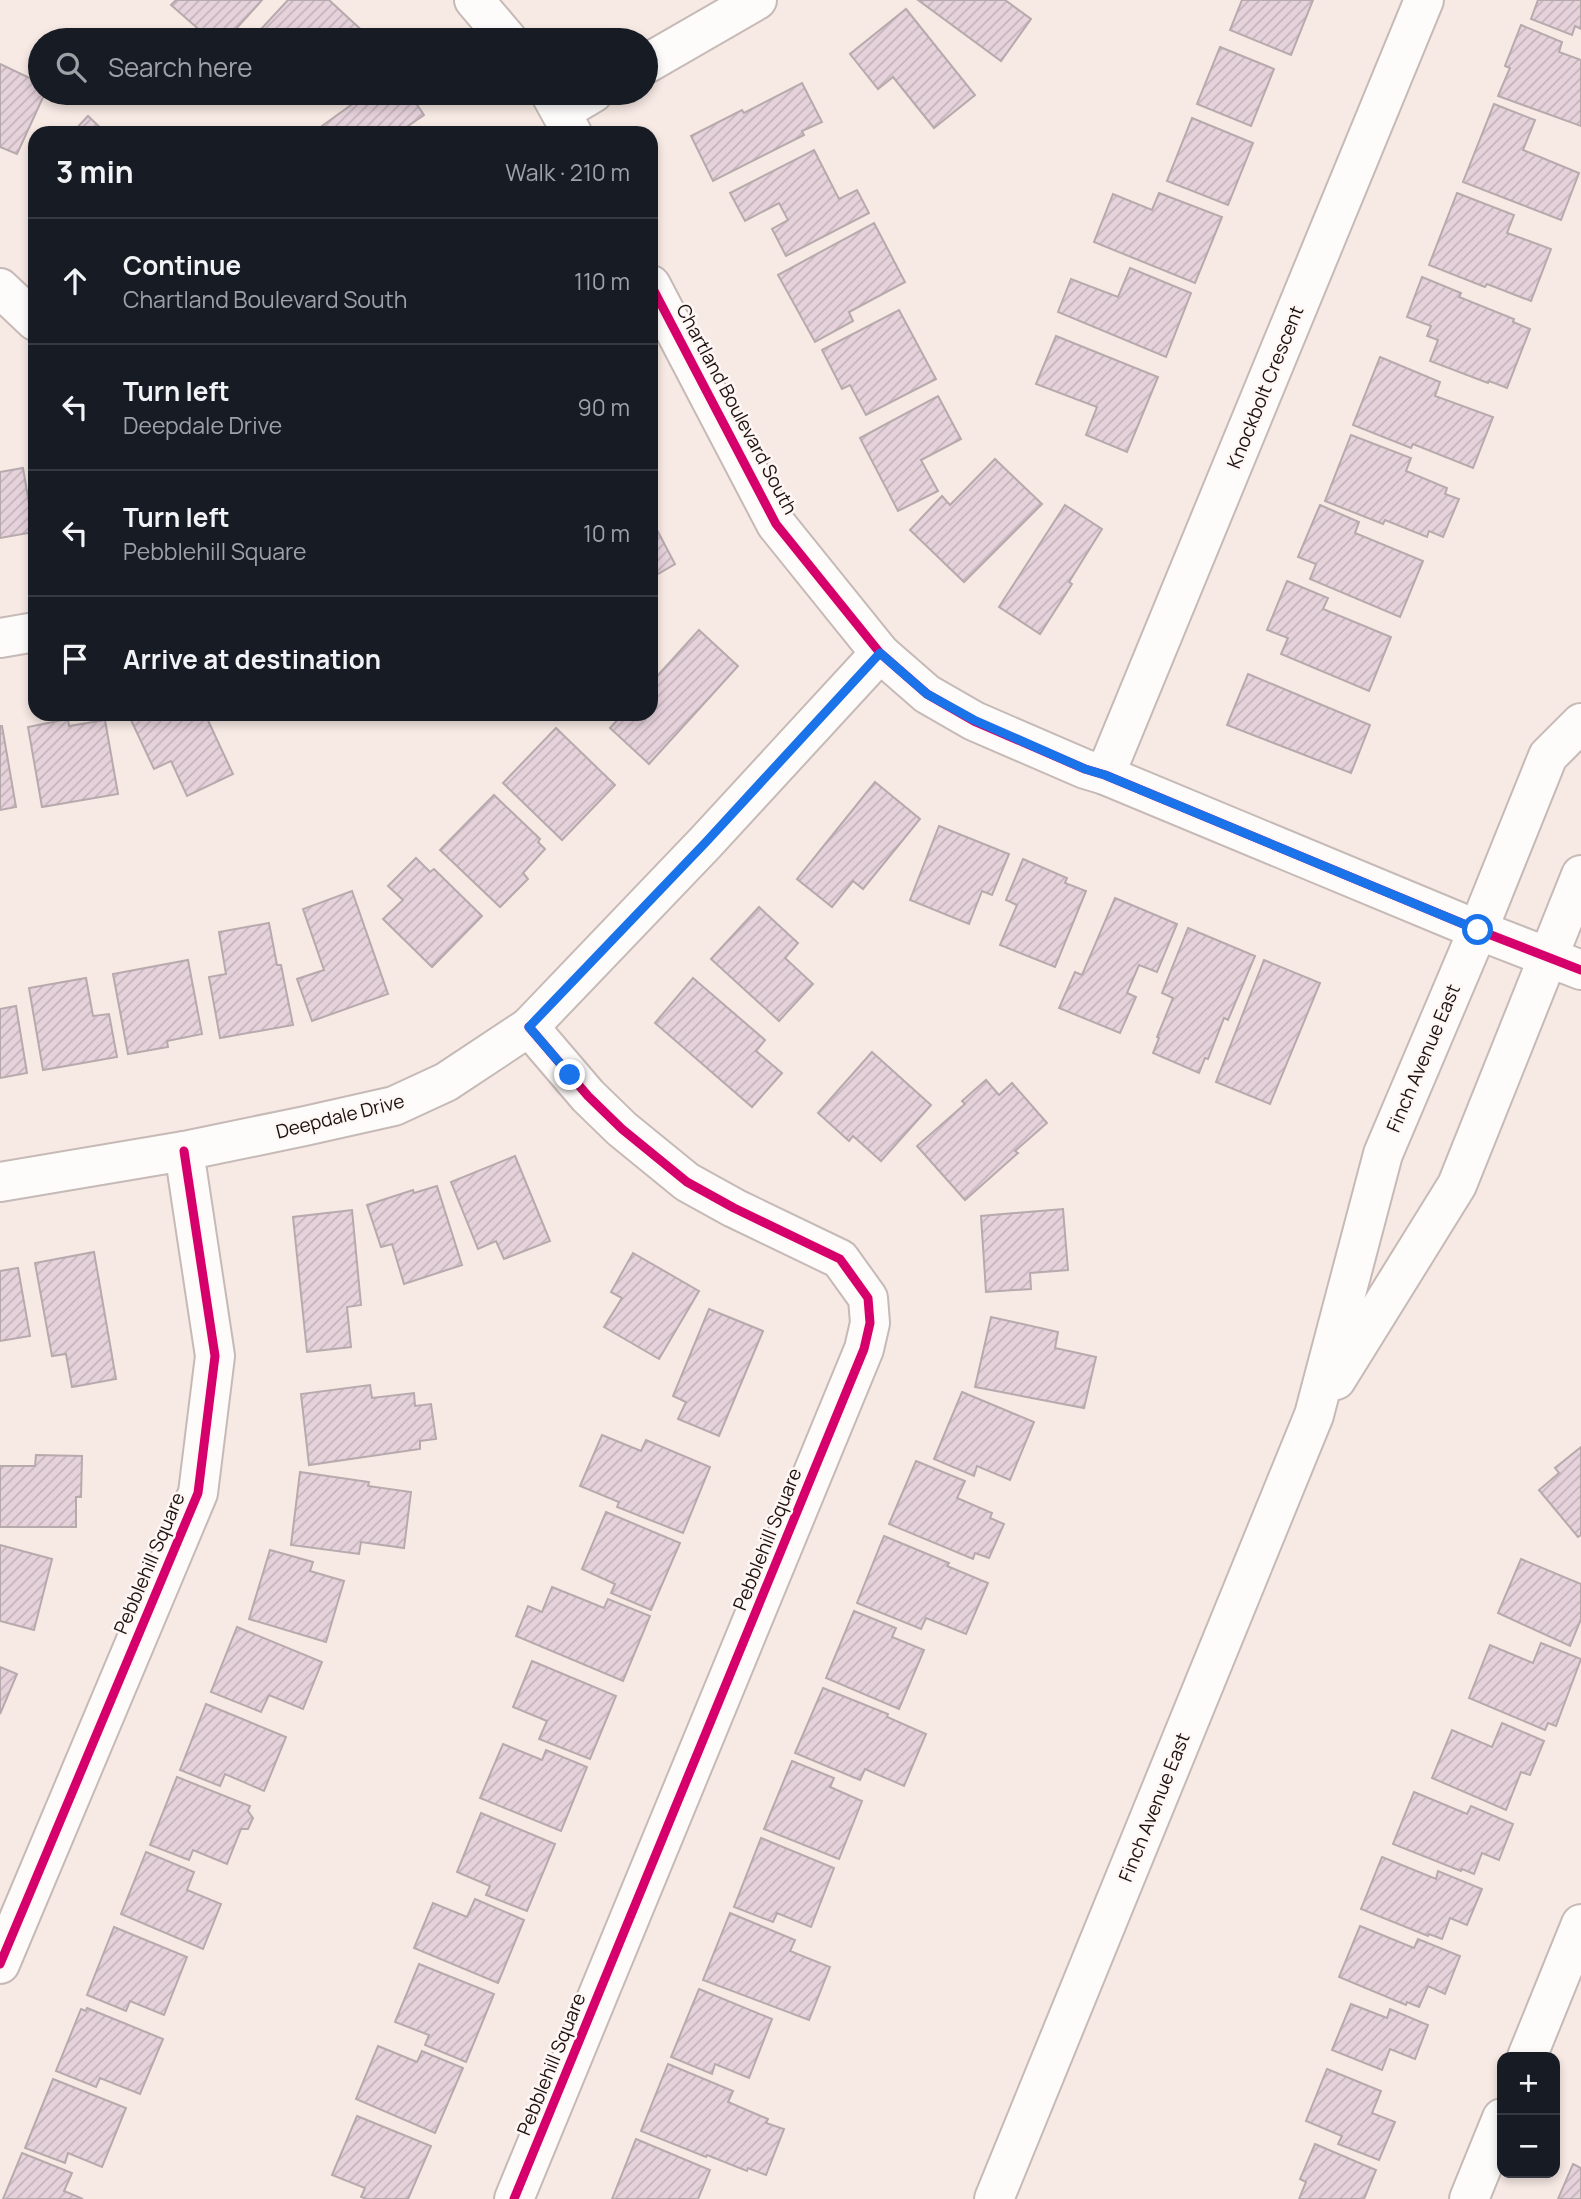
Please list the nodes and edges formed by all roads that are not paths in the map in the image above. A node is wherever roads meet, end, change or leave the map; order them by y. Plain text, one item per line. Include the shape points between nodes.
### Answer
1 (474, 0) edge
2 (757, 0) edge
3 (1424, 0) edge
4 (498, 28) edge
5 (658, 57) edge
6 (0, 288) edge
7 (658, 298) edge
8 (28, 314) edge
9 (28, 633) edge
10 (0, 638) edge
11 (880, 653) junction
12 (1581, 723) edge
13 (1105, 775) junction
14 (1581, 875) edge
15 (1478, 930) junction
16 (1564, 964) edge
17 (529, 1027) junction
18 (184, 1151) junction
19 (0, 1182) edge
20 (1314, 1415) junction
21 (9, 1916) edge
22 (1581, 1924) edge
23 (0, 1964) edge
24 (1529, 2052) edge
25 (1497, 2130) edge
26 (514, 2199) edge
27 (994, 2199) edge
28 (1469, 2199) edge

1 - 4 street
2 - 5 street
3 - 13 street, Knockbolt Crescent
6 - 8 street
7 - 11 street, Chartland Boulevard South via 776,524
9 - 10 street
11 - 13 street, Chartland Boulevard South via 927,694 974,720
11 - 17 street, Deepdale Drive
12 - 15 street, Finch Avenue East via 1548,756
13 - 15 street, Chartland Boulevard South
14 - 16 street, Finch Avenue East
15 - 16 street, Chartland Boulevard South
15 - 20 street, Finch Avenue East via 1383,1154
16 - 20 street, Finch Avenue East via 1457,1185
17 - 18 street, Deepdale Drive via 446,1082 394,1106
17 - 26 street, Pebblehill Square via 588,1096 687,1182 840,1259 868,1298 870,1323 859,1362
18 - 19 street, Deepdale Drive
18 - 21 street, Pebblehill Square via 215,1356 198,1493
20 - 27 street, Finch Avenue East
21 - 23 street, Pebblehill Square
22 - 24 street
25 - 28 street

